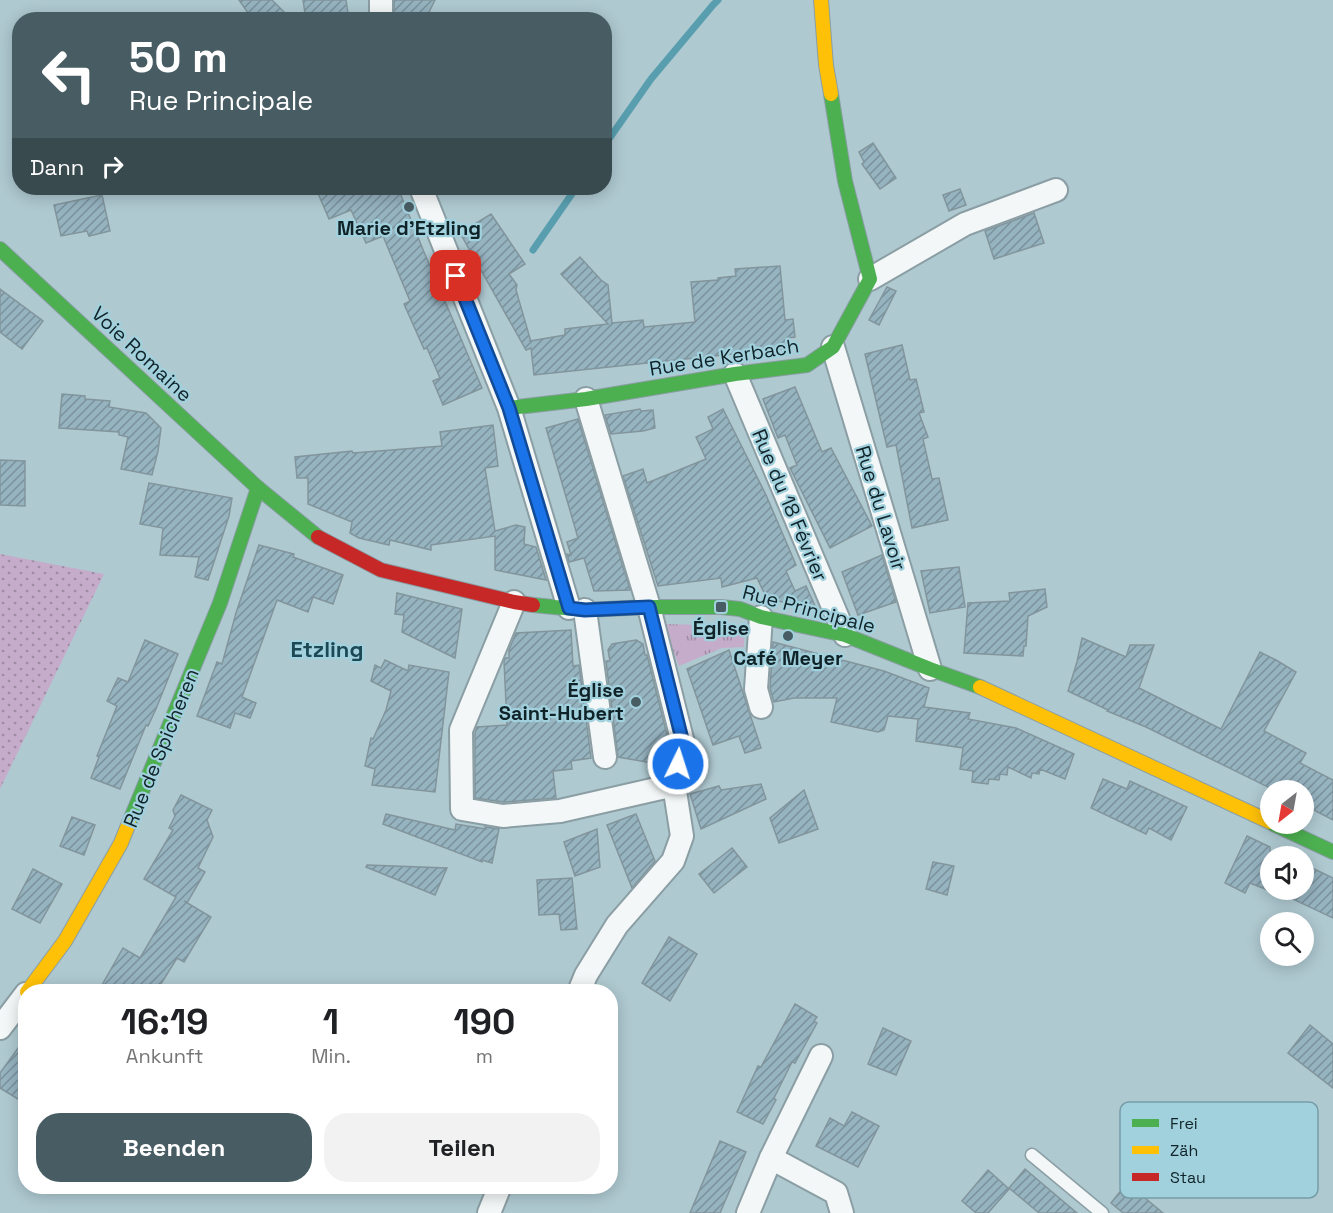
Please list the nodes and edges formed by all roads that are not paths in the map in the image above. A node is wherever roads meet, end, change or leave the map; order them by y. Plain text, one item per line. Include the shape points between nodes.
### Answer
1 (820, 0) edge
2 (1056, 190) dead end
3 (424, 195) edge
4 (0, 249) edge
5 (870, 279) junction
6 (833, 347) junction
7 (735, 374) junction
8 (586, 399) junction
9 (509, 408) junction
10 (258, 488) junction
11 (514, 602) junction
12 (649, 607) junction
13 (577, 609) junction
14 (761, 617) junction
15 (845, 635) junction
16 (930, 669) junction
17 (761, 707) dead end
18 (605, 758) dead end
19 (674, 785) junction
20 (1260, 817) edge
21 (1295, 834) edge
22 (1333, 852) edge
23 (33, 984) edge
24 (582, 984) edge
25 (18, 1004) edge
26 (0, 1028) edge
27 (821, 1056) dead end
28 (1032, 1155) dead end
29 (771, 1158) junction
30 (497, 1194) edge
31 (489, 1213) edge
32 (748, 1213) edge
33 (842, 1213) edge
34 (1102, 1213) edge

1 - 5 street via 845,181
2 - 5 street via 965,224
3 - 9 street
4 - 10 street, Voie Romaine
5 - 6 street, Rue de Kerbach
6 - 7 street, Rue de Kerbach via 807,366
6 - 16 street, Rue du Lavoir
7 - 8 street, Rue de Kerbach
7 - 15 street, Rue du 18 Février
8 - 9 street, Rue de Kerbach
8 - 12 street
9 - 13 street
10 - 11 street, Rue Principale via 315,536 381,570
10 - 23 street, Rue de Spicheren via 220,603 122,843 65,941
11 - 13 street, Rue Principale
11 - 19 street via 461,730 462,809 503,816 560,811
12 - 13 street, Rue Principale
12 - 14 street, Rue Principale via 722,607
12 - 19 street via 683,743
13 - 18 street
14 - 15 street, Rue Principale
14 - 17 street via 756,689
15 - 16 street, Rue Principale
16 - 20 street, Rue Principale via 972,684
19 - 24 street via 682,836 673,861 617,926
21 - 22 street, Rue Principale
25 - 26 street, Rue de Spicheren
27 - 29 street
28 - 34 lane
29 - 32 street
29 - 33 street via 836,1193
30 - 31 street

